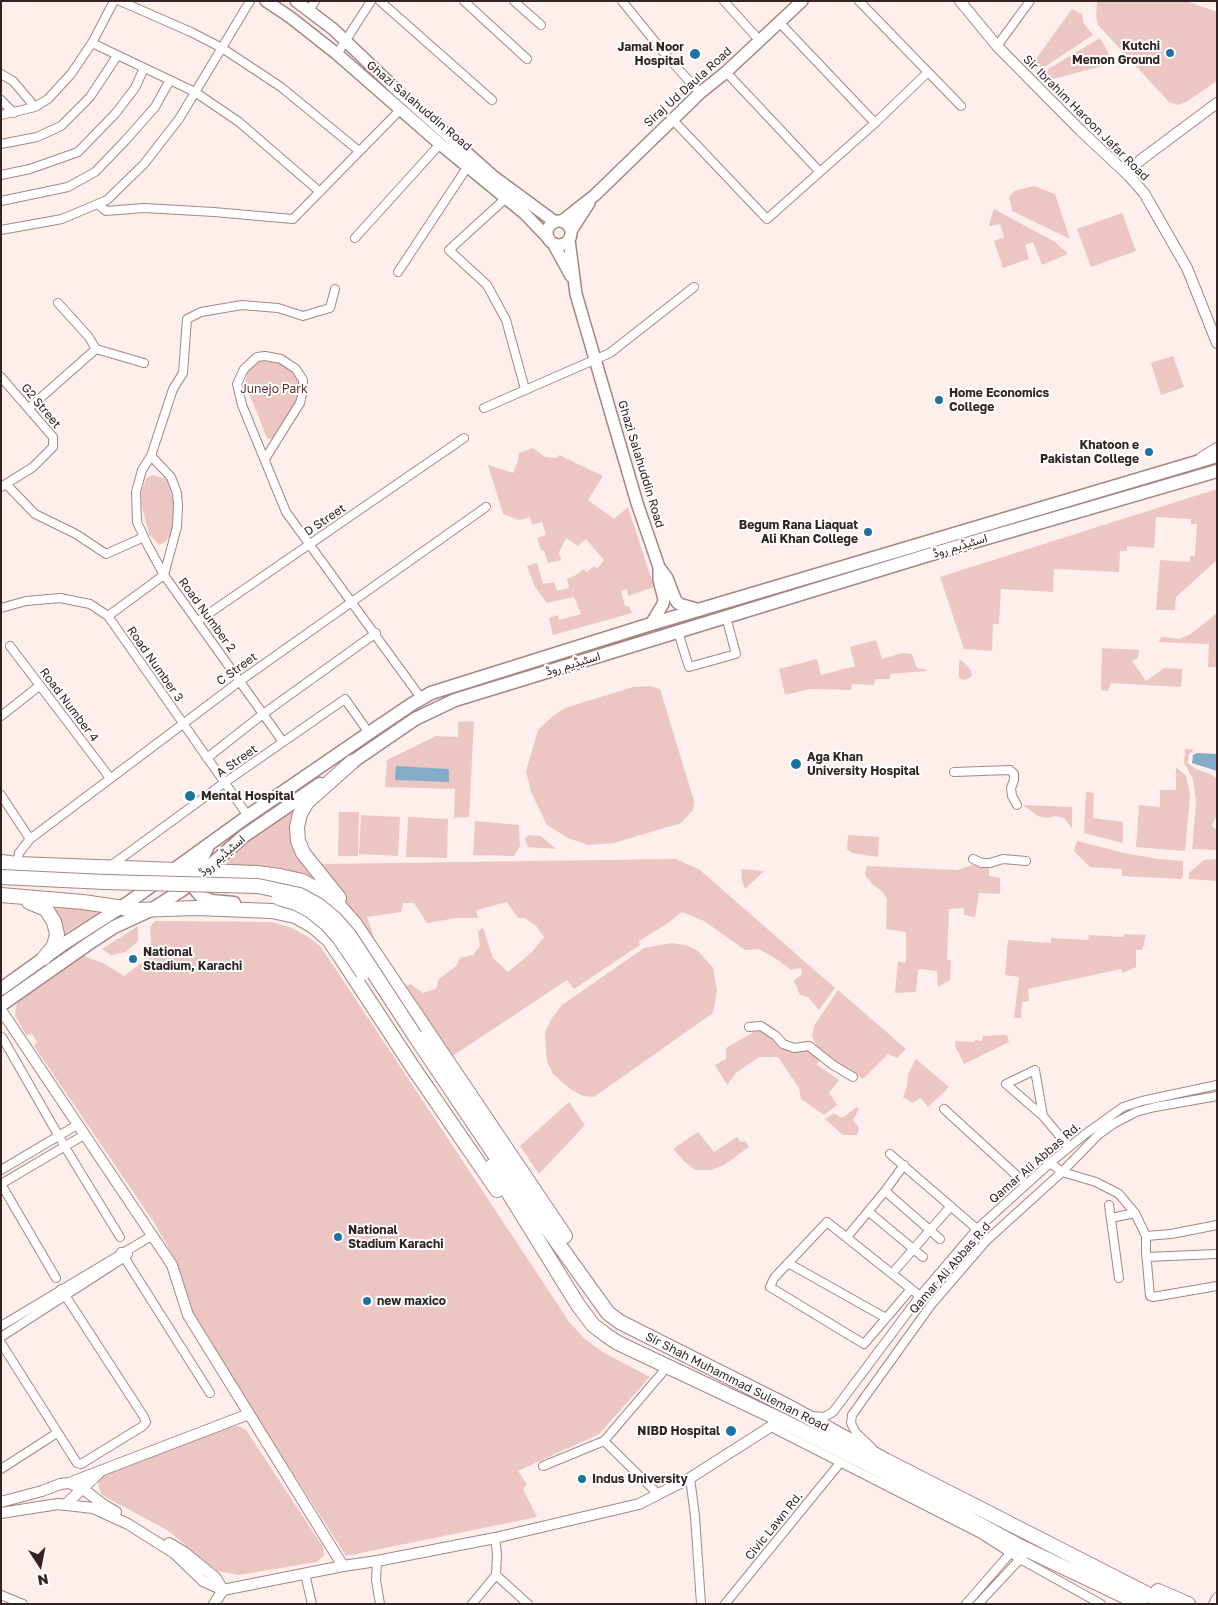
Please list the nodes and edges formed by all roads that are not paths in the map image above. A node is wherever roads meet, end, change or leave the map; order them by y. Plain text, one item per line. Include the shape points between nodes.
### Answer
1 (114, 1) edge
2 (120, 1) edge
3 (250, 1) edge
4 (266, 1) edge
5 (296, 1) edge
6 (371, 1) edge
7 (380, 1) edge
8 (464, 1) edge
9 (514, 1) edge
10 (724, 1) edge
11 (802, 1) edge
12 (859, 1) edge
13 (960, 1) edge
14 (1030, 1) edge
15 (625, 2) edge
16 (312, 6) edge
17 (780, 23) junction
18 (541, 25) dead end
19 (760, 41) junction
20 (346, 42) junction
21 (92, 43) junction
22 (997, 46) junction
23 (222, 48) junction
24 (337, 54) junction
25 (117, 56) junction
26 (527, 59) dead end
27 (144, 68) junction
28 (726, 72) junction
29 (928, 72) junction
30 (1, 74) edge
31 (170, 80) junction
32 (196, 92) junction
33 (700, 92) junction
34 (1, 100) edge
35 (492, 100) dead end
36 (1217, 103) edge
37 (961, 106) dead end
38 (34, 107) junction
39 (400, 110) junction
40 (14, 113) junction
41 (1, 115) edge
42 (672, 119) junction
43 (875, 123) junction
44 (1, 144) edge
45 (440, 144) junction
46 (360, 151) junction
47 (468, 166) junction
48 (820, 172) junction
49 (1, 175) edge
50 (1129, 176) junction
51 (320, 192) junction
52 (595, 195) junction
53 (506, 198) junction
54 (1, 202) edge
55 (98, 204) junction
56 (558, 221) junction
57 (1, 230) edge
58 (570, 235) junction
59 (355, 238) dead end
60 (551, 241) junction
61 (398, 272) dead end
62 (574, 282) junction
63 (694, 287) dead end
64 (335, 289) dead end
65 (58, 303) dead end
66 (1217, 343) edge
67 (96, 348) junction
68 (595, 360) junction
69 (144, 363) dead end
70 (1, 378) edge
71 (525, 389) junction
72 (29, 408) junction
73 (484, 408) dead end
74 (464, 438) dead end
75 (1217, 448) edge
76 (151, 456) junction
77 (1217, 456) edge
78 (265, 459) junction
79 (1194, 463) junction
80 (1217, 471) edge
81 (4, 485) edge
82 (1067, 500) junction
83 (486, 507) dead end
84 (1070, 513) junction
85 (144, 537) junction
86 (310, 544) junction
87 (659, 568) junction
88 (164, 575) junction
89 (352, 601) junction
90 (1, 608) edge
91 (700, 610) junction
92 (108, 616) junction
93 (726, 617) junction
94 (198, 621) junction
95 (651, 624) junction
96 (678, 632) junction
97 (376, 633) junction
98 (10, 646) dead end
99 (240, 681) junction
100 (40, 686) junction
101 (421, 698) junction
102 (263, 714) junction
103 (1, 716) edge
104 (182, 724) junction
105 (369, 733) junction
106 (283, 742) junction
107 (207, 758) junction
108 (352, 762) junction
109 (954, 772) dead end
110 (110, 778) junction
111 (224, 783) junction
112 (1, 795) edge
113 (1017, 805) dead end
114 (248, 816) junction
115 (30, 839) junction
116 (210, 843) junction
117 (974, 859) dead end
118 (1026, 861) dead end
119 (1, 862) edge
120 (17, 864) junction
121 (104, 866) junction
122 (174, 870) junction
123 (198, 874) junction
124 (1, 877) edge
125 (1, 886) edge
126 (1, 896) edge
127 (125, 906) junction
128 (151, 910) junction
129 (272, 910) junction
130 (351, 920) junction
131 (114, 927) junction
132 (44, 958) junction
133 (1, 989) edge
134 (1, 1005) edge
135 (1, 1010) edge
136 (749, 1027) dead end
137 (2, 1037) edge
138 (411, 1038) junction
139 (853, 1077) dead end
140 (1217, 1085) edge
141 (1217, 1096) edge
142 (944, 1109) dead end
143 (1042, 1116) junction
144 (77, 1124) junction
145 (84, 1135) junction
146 (59, 1137) junction
147 (65, 1147) junction
148 (1069, 1147) junction
149 (890, 1154) dead end
150 (1050, 1163) junction
151 (904, 1165) junction
152 (1, 1170) edge
153 (1062, 1172) junction
154 (1, 1184) edge
155 (1026, 1184) junction
156 (886, 1191) junction
157 (1109, 1205) dead end
158 (951, 1206) junction
159 (869, 1212) junction
160 (1135, 1213) junction
161 (1111, 1218) junction
162 (1217, 1225) edge
163 (977, 1229) junction
164 (930, 1230) junction
165 (153, 1235) junction
166 (1146, 1236) junction
167 (120, 1237) dead end
168 (848, 1238) junction
169 (940, 1238) dead end
170 (914, 1248) junction
171 (1217, 1254) edge
172 (123, 1255) junction
173 (923, 1257) dead end
174 (1147, 1257) junction
175 (788, 1263) junction
176 (896, 1269) dead end
177 (56, 1278) dead end
178 (1119, 1278) dead end
179 (1217, 1286) edge
180 (911, 1289) junction
181 (63, 1292) junction
182 (595, 1294) junction
183 (920, 1296) junction
184 (578, 1305) junction
185 (886, 1318) junction
186 (900, 1322) junction
187 (1, 1326) edge
188 (912, 1330) junction
189 (1, 1337) edge
190 (1, 1343) edge
191 (668, 1366) junction
192 (210, 1393) dead end
193 (249, 1414) junction
194 (806, 1416) junction
195 (776, 1424) junction
196 (57, 1433) junction
197 (604, 1441) junction
198 (885, 1460) junction
199 (840, 1463) junction
200 (544, 1466) dead end
201 (1, 1470) edge
202 (102, 1470) junction
203 (690, 1478) junction
204 (93, 1479) junction
205 (69, 1483) junction
206 (53, 1487) junction
207 (83, 1489) junction
208 (659, 1495) junction
209 (95, 1498) junction
210 (1, 1502) edge
211 (62, 1505) junction
212 (1, 1513) edge
213 (495, 1538) junction
214 (1019, 1552) junction
215 (1067, 1552) junction
216 (377, 1561) junction
217 (1057, 1563) junction
218 (343, 1566) junction
219 (305, 1574) junction
220 (496, 1575) junction
221 (223, 1590) junction
222 (1, 1595) edge
223 (1217, 1597) edge
224 (24, 1604) edge
225 (214, 1604) edge
226 (312, 1604) edge
227 (380, 1604) edge
228 (472, 1604) edge
229 (528, 1604) edge
230 (700, 1604) edge
231 (725, 1604) edge
232 (966, 1604) edge
233 (978, 1604) edge
234 (1101, 1604) edge
235 (1124, 1604) edge
236 (1141, 1604) edge
237 (1167, 1604) edge
238 (1188, 1604) edge
239 (1213, 1604) edge

1 - 21 street
2 - 23 street
3 - 23 street
4 - 24 main road, Ghazi Salahuddin Road
5 - 16 main road, Ghazi Salahuddin Road
6 - 20 street
7 - 35 street
8 - 26 street
9 - 18 street
10 - 19 street
11 - 17 main road, Siraj Ud Daula Road
12 - 29 street
13 - 22 street, Sir Ibrahim Haroon Jafar Road
14 - 22 street
15 - 33 street via 665,54
16 - 20 main road, Ghazi Salahuddin Road
17 - 19 main road, Siraj Ud Daula Road
17 - 43 street
19 - 28 main road, Siraj Ud Daula Road
20 - 24 street
20 - 56 main road, Ghazi Salahuddin Road via 494,177
21 - 25 street
21 - 38 street via 48,100
22 - 50 street, Sir Ibrahim Haroon Jafar Road
23 - 32 street
23 - 46 street via 281,87
24 - 39 main road, Ghazi Salahuddin Road
25 - 27 street
25 - 44 street via 90,97 62,126 37,137
27 - 31 street
27 - 49 street via 135,88 115,114 78,152 30,169
28 - 33 main road, Siraj Ud Daula Road
28 - 48 street
29 - 37 street
29 - 43 street
30 - 38 street via 13,81
31 - 32 street
31 - 54 street via 154,107 95,172 68,187
32 - 51 street via 240,122
32 - 55 street via 144,164 107,200
33 - 42 main road, Siraj Ud Daula Road
34 - 40 street
36 - 50 street via 1142,158
38 - 40 street
39 - 45 main road, Ghazi Salahuddin Road
39 - 46 street
40 - 41 street
42 - 48 street via 766,219
42 - 52 main road, Siraj Ud Daula Road
43 - 48 street
45 - 47 main road, Ghazi Salahuddin Road
45 - 59 street
46 - 51 street
47 - 53 main road, Ghazi Salahuddin Road
47 - 61 street
50 - 66 street, Sir Ibrahim Haroon Jafar Road via 1144,194 1187,268
51 - 55 street via 293,219 144,208 106,211
52 - 56 main road, Siraj Ud Daula Road
52 - 58 main road, Siraj Ud Daula Road
53 - 60 main road, Ghazi Salahuddin Road
53 - 71 street via 449,250 487,285 506,320
55 - 57 street via 62,219
56 - 58 main road via 567,224
56 - 60 main road via 548,228
58 - 60 main road via 566,244 560,246
58 - 62 main road, Ghazi Salahuddin Road
60 - 62 main road, Ghazi Salahuddin Road
62 - 68 main road, Ghazi Salahuddin Road
63 - 68 street via 610,354
64 - 76 street, Road Number 2 via 330,308 303,316 278,308 242,305 201,312 187,319 183,373 173,389
65 - 67 street
67 - 69 street
67 - 72 street
68 - 71 street
68 - 87 main road, Ghazi Salahuddin Road
70 - 72 street, G2 Street
71 - 73 street
72 - 81 street, G2 Street via 54,437 52,447 33,467
74 - 86 street, D Street
75 - 79 street
76 - 85 street, Road Number 2 via 142,470 136,492 137,522
76 - 88 street, Road Number 2 via 171,477 177,493 177,527
77 - 79 main road, اسٹیڈیم روڈ
78 - 78 street via 242,406 237,384 244,369 257,357 265,356 281,359 296,369 303,380 300,403
78 - 86 street via 286,512
79 - 82 main road, اسٹیڈیم روڈ
80 - 84 main road, اسٹیڈیم روڈ
81 - 85 street via 35,514 76,534 106,554
82 - 84 main road
82 - 91 main road, اسٹیڈیم روڈ
83 - 89 street, C Street
84 - 93 main road, اسٹیڈیم روڈ
85 - 88 street, Road Number 2
86 - 89 street
86 - 94 street, D Street
87 - 91 main road, Ghazi Salahuddin Road via 667,578 676,601
87 - 95 main road, Ghazi Salahuddin Road via 664,599
88 - 92 street
88 - 94 street, Road Number 2
89 - 97 street
89 - 99 street, C Street
90 - 92 street, Road Number 3 via 26,601 60,598 90,604
91 - 95 main road, اسٹیڈیم روڈ
92 - 104 street, Road Number 3
93 - 96 main road, اسٹیڈیم روڈ
93 - 96 street via 736,654 689,666
94 - 99 street, Road Number 2
95 - 101 main road, اسٹیڈیم روڈ
96 - 108 main road, اسٹیڈیم روڈ via 439,707 415,719
97 - 101 street
97 - 102 street
98 - 100 street, Road Number 4
99 - 102 street, Road Number 2
99 - 104 street, C Street
100 - 103 street
100 - 110 street, Road Number 4
101 - 105 main road, اسٹیڈیم روڈ
102 - 106 street, Road Number 2
102 - 107 street
104 - 107 street, Road Number 3
104 - 110 street, C Street
105 - 106 street, A Street via 345,699
105 - 114 main road, اسٹیڈیم روڈ
106 - 111 street, A Street
107 - 111 street, Road Number 3
108 - 123 main road, اسٹیڈیم روڈ via 244,836
108 - 130 highway via 307,802 297,827 303,853 340,899
109 - 113 street via 1010,770 1014,774 1012,796
110 - 115 street, C Street
111 - 114 street, Road Number 3
111 - 121 street, A Street
112 - 115 street
114 - 116 main road, اسٹیڈیم روڈ
115 - 120 street, C Street via 19,853
116 - 122 main road, اسٹیڈیم روڈ
116 - 123 main road
117 - 118 street via 990,864 1007,859
119 - 120 highway
120 - 121 highway
121 - 122 highway
121 - 127 main road via 123,879 127,886
122 - 123 highway
122 - 127 main road, اسٹیڈیم روڈ
123 - 128 main road, اسٹیڈیم روڈ via 182,890
123 - 129 main road via 195,889 202,897
123 - 130 highway via 257,873 302,881 322,892
124 - 138 highway, bridge via 258,886 300,894 335,919 348,934
125 - 138 highway, bridge via 258,895 296,903 327,924 340,939
126 - 127 highway
126 - 132 highway via 46,909 57,934 54,946
127 - 128 highway
127 - 131 main road
127 - 132 main road, اسٹیڈیم روڈ
128 - 129 highway
128 - 131 main road, اسٹیڈیم روڈ
129 - 184 highway via 295,916 328,940
130 - 182 highway via 566,1238
131 - 134 main road, اسٹیڈیم روڈ
132 - 133 main road, اسٹیڈیم روڈ
135 - 144 street
136 - 139 street via 761,1026 783,1044 794,1048 809,1046
137 - 146 street
138 - 182 highway, Sir Shah Muhammad Suleman Road
138 - 184 highway, Sir Shah Muhammad Suleman Road
140 - 148 street, Qamar Ali Abbas Rd. via 1123,1107
141 - 153 street, Qamar Ali Abbas R.d via 1155,1107 1126,1117 1098,1135
142 - 155 street
143 - 143 street via 1013,1090 1006,1084 1035,1070
143 - 148 street
144 - 145 street
144 - 146 street
145 - 147 street
145 - 165 street
146 - 147 street
146 - 152 street
147 - 154 street
147 - 167 street
148 - 150 street, Qamar Ali Abbas Rd.
149 - 151 street
150 - 153 street
150 - 155 street, Qamar Ali Abbas Rd.
151 - 156 street
151 - 158 street
153 - 160 street via 1096,1182 1119,1194
153 - 188 street, Qamar Ali Abbas R.d via 987,1240
154 - 177 street
155 - 163 street, Qamar Ali Abbas Rd.
156 - 159 street
156 - 164 street
157 - 161 street
158 - 163 street
158 - 164 street
159 - 168 street
159 - 170 street
160 - 161 street
160 - 166 street
161 - 178 street
162 - 166 street
163 - 183 street, Qamar Ali Abbas Rd.
164 - 169 street
164 - 170 street
165 - 172 street
165 - 193 street via 172,1265 188,1315
166 - 174 street
168 - 175 street via 827,1222
168 - 180 street
170 - 173 street
170 - 176 street
171 - 174 street
172 - 181 street
172 - 192 street
174 - 179 street via 1149,1293 1153,1297
175 - 185 street
175 - 185 street via 770,1287 864,1344
180 - 183 street
180 - 185 street
181 - 187 street
181 - 189 street
181 - 196 street via 146,1422 80,1464
182 - 194 highway, Sir Shah Muhammad Suleman Road via 620,1322
183 - 186 street, Qamar Ali Abbas Rd.
184 - 191 highway, Sir Shah Muhammad Suleman Road via 593,1325 606,1335
186 - 188 street
186 - 194 street, Qamar Ali Abbas Rd. via 833,1412 824,1417
188 - 198 street, Qamar Ali Abbas R.d via 852,1415 851,1423 856,1433
190 - 196 street
191 - 195 highway, Sir Shah Muhammad Suleman Road
191 - 197 street
193 - 202 street
193 - 218 street
194 - 198 highway, Sir Shah Muhammad Suleman Road
195 - 199 street
195 - 203 street
195 - 214 highway, Sir Shah Muhammad Suleman Road via 870,1465
196 - 201 street
197 - 200 street
197 - 208 street
198 - 215 highway, Sir Shah Muhammad Suleman Road
199 - 214 street
199 - 231 street, Civic Lawn Rd.
202 - 204 street
202 - 205 street
203 - 208 street
203 - 230 street
204 - 207 street
204 - 209 street
205 - 206 street
205 - 207 street
206 - 210 street
206 - 211 street via 51,1496
207 - 209 street
207 - 211 street
208 - 213 street via 639,1504
209 - 221 street via 184,1552 216,1578
211 - 212 street
211 - 221 street via 93,1508 128,1524 174,1553 202,1581
213 - 216 street
213 - 220 street
214 - 217 highway, Sir Shah Muhammad Suleman Road
214 - 232 street
214 - 233 street
214 - 234 street
215 - 237 highway, Sir Shah Muhammad Suleman Road
215 - 238 highway
216 - 218 street
216 - 227 street
217 - 235 highway
217 - 236 highway, Sir Shah Muhammad Suleman Road
218 - 219 street
219 - 221 street
219 - 226 street
220 - 228 street
220 - 229 street
221 - 225 street
222 - 224 street
223 - 239 street

